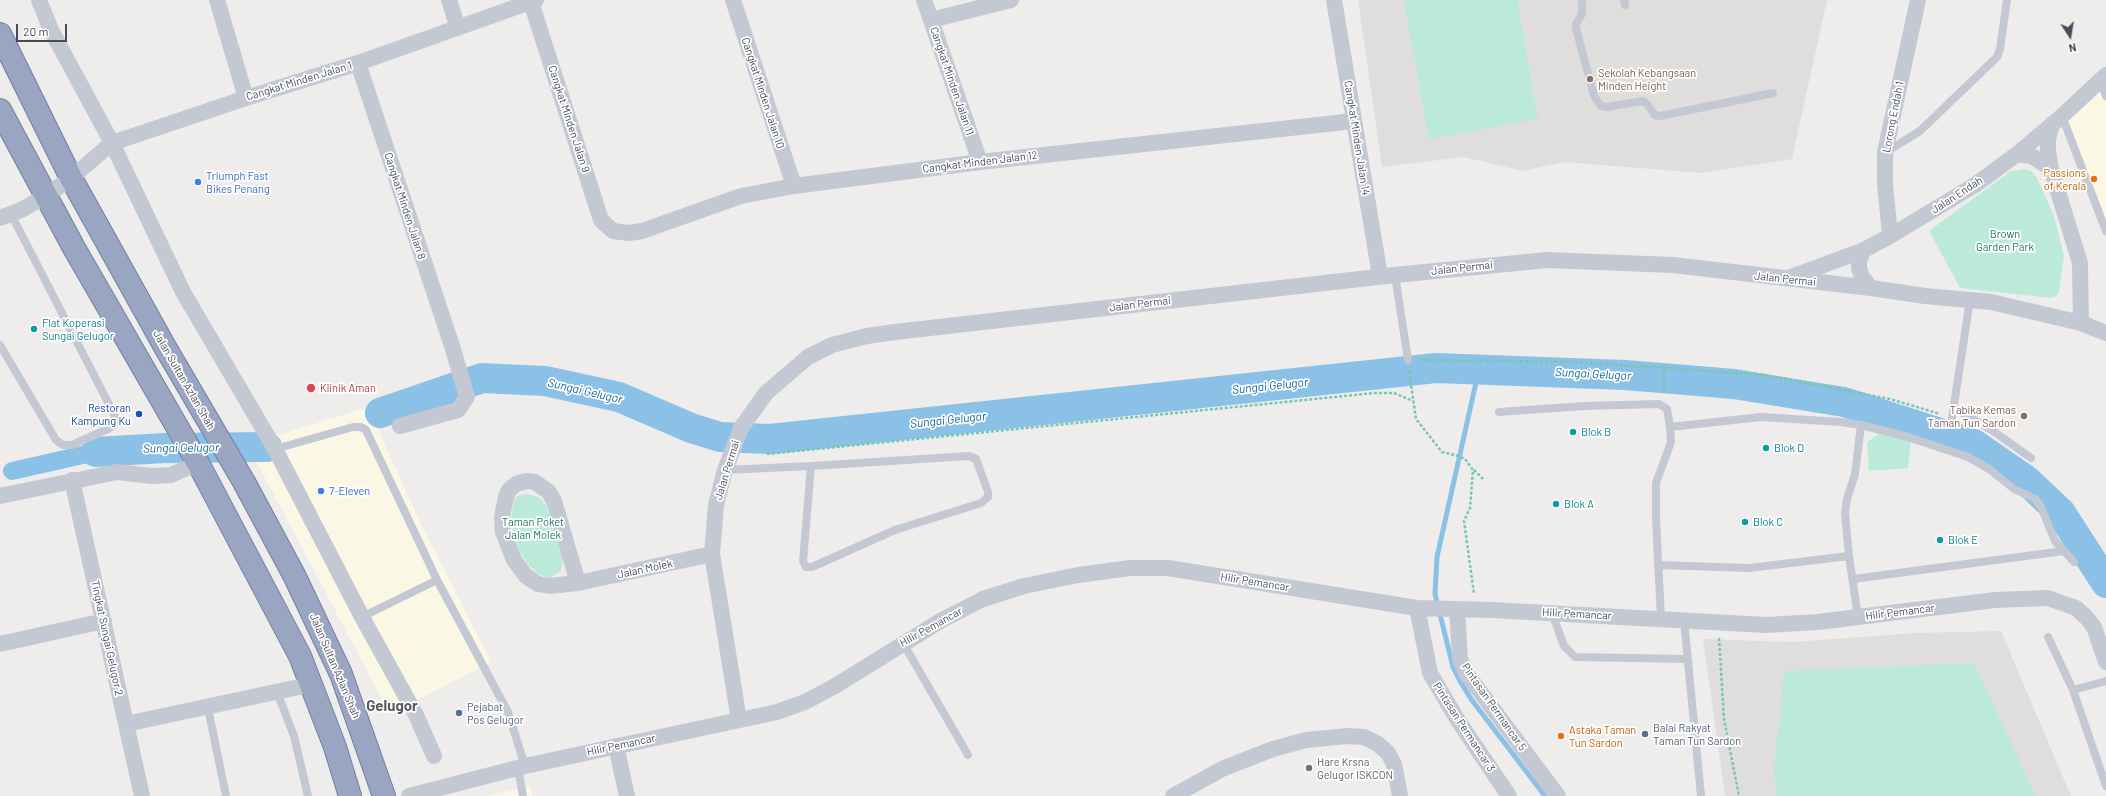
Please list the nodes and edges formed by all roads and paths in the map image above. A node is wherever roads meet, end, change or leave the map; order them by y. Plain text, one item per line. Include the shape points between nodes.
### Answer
1 (38, 0) edge
2 (217, 0) edge
3 (449, 0) edge
4 (733, 0) edge
5 (924, 0) edge
6 (1011, 0) edge
7 (1334, 0) edge
8 (1582, 0) edge
9 (1918, 0) edge
10 (2007, 0) edge
11 (534, 1) edge
12 (931, 20) junction
13 (458, 28) junction
14 (0, 34) edge
15 (358, 63) junction
16 (2103, 78) edge
17 (1773, 92) dead end
18 (2106, 96) edge
19 (246, 98) junction
20 (0, 110) edge
21 (2057, 120) junction
22 (1354, 121) junction
23 (112, 143) junction
24 (1885, 152) junction
25 (2017, 154) junction
26 (980, 162) junction
27 (2051, 169) junction
28 (71, 178) junction
29 (794, 186) junction
30 (46, 196) junction
31 (6, 216) edge
32 (614, 231) joint
33 (2106, 231) edge
34 (1890, 236) junction
35 (1864, 250) junction
36 (1387, 276) junction
37 (1786, 279) junction
38 (1871, 288) junction
39 (1970, 300) junction
40 (2081, 323) junction
41 (2106, 333) edge
42 (0, 346) edge
43 (1408, 360) joint
44 (1664, 368) junction
45 (1410, 383) dead end
46 (1664, 388) dead end
47 (1413, 401) junction
48 (1954, 408) junction
49 (1498, 412) dead end
50 (1952, 418) joint
51 (1861, 425) junction
52 (400, 426) dead end
53 (1670, 427) junction
54 (275, 449) junction
55 (764, 454) dead end
56 (2031, 458) dead end
57 (198, 463) junction
58 (727, 463) junction
59 (811, 466) junction
60 (1473, 470) junction
61 (1483, 479) dead end
62 (72, 480) junction
63 (1, 492) edge
64 (2064, 551) junction
65 (712, 554) junction
66 (1849, 556) junction
67 (2074, 562) dead end
68 (1658, 565) junction
69 (1852, 578) junction
70 (436, 580) junction
71 (578, 583) junction
72 (1424, 608) junction
73 (1452, 608) junction
74 (1476, 609) junction
75 (1552, 613) junction
76 (1858, 617) junction
77 (362, 618) junction
78 (1661, 618) junction
79 (1684, 620) junction
80 (104, 621) junction
81 (1718, 622) junction
82 (2048, 637) dead end
83 (903, 643) junction
84 (0, 644) edge
85 (1687, 659) junction
86 (2106, 662) edge
87 (2106, 681) edge
88 (313, 684) junction
89 (2073, 690) junction
90 (277, 692) junction
91 (208, 708) junction
92 (739, 720) junction
93 (126, 724) junction
94 (616, 746) junction
95 (968, 755) dead end
96 (434, 756) dead end
97 (522, 767) junction
98 (2106, 786) edge
99 (437, 793) edge
100 (351, 794) edge
101 (142, 796) edge
102 (226, 796) edge
103 (308, 796) edge
104 (384, 796) edge
105 (409, 796) edge
106 (523, 796) edge
107 (627, 796) edge
108 (1173, 796) edge
109 (1400, 796) edge
110 (1510, 796) edge
111 (1558, 796) edge
112 (1701, 796) edge
113 (1739, 796) edge

1 - 23 street via 51,30
2 - 19 street
3 - 13 street
4 - 29 street, Cangkat Minden Jalan 10
5 - 12 street, Cangkat Minden Jalan 11
6 - 12 street
7 - 22 street, Cangkat Minden Jalan 14
8 - 17 lane via 1582,14 1576,28 1594,96 1601,106 1643,101 1655,115 1660,116
9 - 24 street, Lorong Endah 1
10 - 24 lane via 1997,57 1920,131
11 - 13 street, Cangkat Minden Jalan 1
11 - 32 street, Cangkat Minden Jalan 9 via 601,220
12 - 26 street, Cangkat Minden Jalan 11
13 - 15 street, Cangkat Minden Jalan 1
14 - 28 highway, Jalan Sultan Azlan Shah
15 - 19 street, Cangkat Minden Jalan 1
15 - 52 street, Cangkat Minden Jalan 8 via 467,397 458,410
16 - 18 lane
16 - 21 street, Jalan Endah
19 - 23 street, Cangkat Minden Jalan 1
20 - 30 highway
21 - 25 street, Jalan Endah
21 - 27 street via 2048,140
21 - 33 lane
22 - 26 street, Cangkat Minden Jalan 12
22 - 36 street, Cangkat Minden Jalan 14
23 - 28 street, Cangkat Minden Jalan 1
23 - 54 street via 183,292
24 - 34 street, Lorong Endah 1
25 - 27 street via 2032,156
25 - 34 street, Jalan Endah via 1975,185
26 - 29 street, Cangkat Minden Jalan 12
27 - 40 street via 2080,263
28 - 30 street, Cangkat Minden Jalan 1
28 - 104 highway, Jalan Sultan Azlan Shah via 294,575 341,674
29 - 32 street, Cangkat Minden Jalan 12 via 741,196 642,231
30 - 31 street, Cangkat Minden Jalan 1
30 - 57 highway
31 - 42 lane via 115,416 115,423 110,428 72,445 63,445 56,440
34 - 35 street, Jalan Endah
35 - 37 street, Jalan Endah
35 - 38 street via 1859,268 1862,277
36 - 37 street, Jalan Permai via 1547,260 1673,265
36 - 43 lane
36 - 58 street, Jalan Permai via 867,336 832,346 808,357 766,393 741,428
37 - 38 street, Jalan Permai
38 - 39 street, Jalan Permai
39 - 40 street, Jalan Permai via 2006,305
39 - 48 lane
40 - 41 street, Jalan Permai
43 - 44 path via 1575,362
44 - 46 path
44 - 50 path via 1764,375 1890,399
45 - 47 path
47 - 55 path via 1394,393 1375,393
47 - 60 path via 1416,419 1442,452 1465,459
48 - 50 lane
48 - 56 lane
49 - 53 lane via 1659,404 1667,409
51 - 53 lane via 1761,417
51 - 64 lane via 1962,455 1989,469 2014,489 2035,499 2055,541
51 - 66 lane via 1855,474 1847,499 1846,531
53 - 68 lane via 1671,442 1656,483
54 - 70 lane via 353,427 366,430
54 - 77 street
57 - 62 street via 171,475 152,476 117,472
57 - 88 highway
58 - 59 lane
58 - 65 street, Jalan Permai via 716,505
59 - 59 lane via 974,456 988,497 981,503 895,530 812,567 806,567 804,561
60 - 61 path
60 - 74 path via 1470,508 1464,521
62 - 63 street
62 - 80 street, Tingkat Sungai Gelugor 2
64 - 67 lane
64 - 69 lane
65 - 71 street, Jalan Molek
65 - 92 street, Jalan Permai
66 - 68 lane via 1749,568
66 - 69 lane
68 - 78 lane
69 - 76 lane
70 - 77 lane
70 - 97 lane via 508,712
71 - 71 street, Jalan Molek via 554,501 549,492 543,485 535,482 516,484 506,497 502,517 503,532 514,560 526,576 538,584 549,586
72 - 73 street, Hilir Pemancar
72 - 83 street, Hilir Pemancar via 1168,568 1130,568 1078,575 1017,588 983,600
72 - 110 street, Pintasan Permancar 3 via 1430,673 1457,719
73 - 74 street, Hilir Pemancar
73 - 111 street, Pintasan Permancar 5 via 1460,659 1466,673
74 - 75 street, Hilir Pemancar
75 - 78 street, Hilir Pemancar
75 - 85 lane via 1564,646 1575,657
76 - 81 street, Hilir Pemancar via 1766,625
76 - 86 street, Hilir Pemancar via 1995,600 2048,598 2076,608 2086,617 2094,628
77 - 96 street via 416,716
78 - 79 street, Hilir Pemancar
79 - 81 street, Hilir Pemancar
79 - 85 lane
80 - 84 street
80 - 93 street, Tingkat Sungai Gelugor 2
81 - 113 path via 1724,720
82 - 89 lane
83 - 92 street, Hilir Pemancar via 805,702 777,712
83 - 95 lane
85 - 112 lane
87 - 89 lane
88 - 90 street
88 - 100 highway
89 - 98 lane
90 - 91 street
90 - 103 lane via 294,736
91 - 93 street
91 - 102 lane
92 - 94 street, Hilir Pemancar
93 - 101 street, Tingkat Sungai Gelugor 2
94 - 97 street, Hilir Pemancar
94 - 107 street
97 - 99 street, Hilir Pemancar
97 - 106 lane
99 - 105 street, Hilir Pemancar
108 - 109 street via 1224,768 1273,749 1306,740 1347,736 1364,737 1388,753 1398,778

